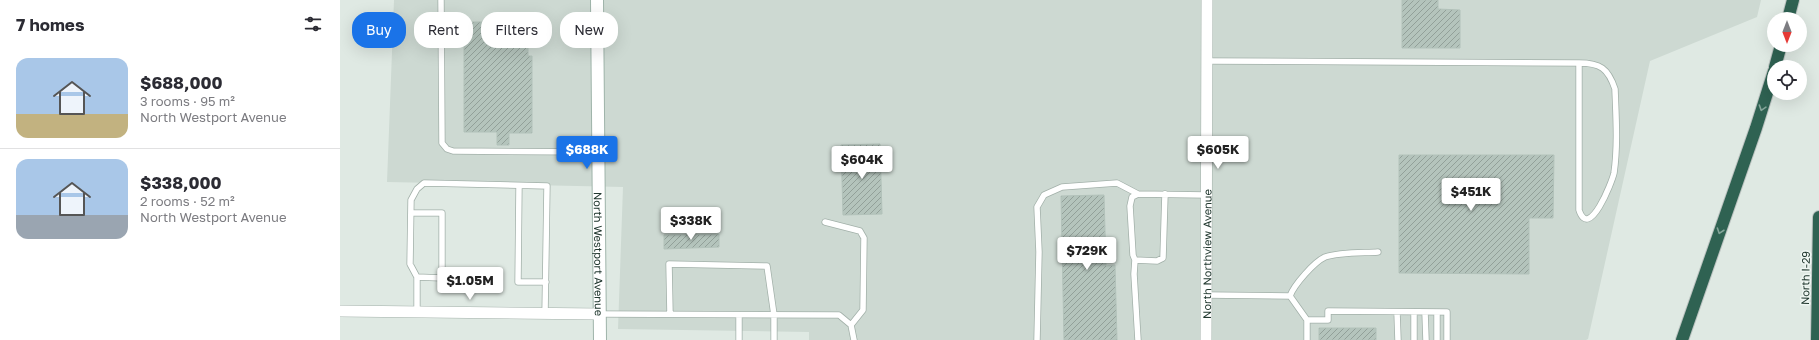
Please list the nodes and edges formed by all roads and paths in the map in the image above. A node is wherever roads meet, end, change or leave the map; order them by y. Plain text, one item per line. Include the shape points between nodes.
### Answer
1 (441, 0) edge
2 (597, 0) edge
3 (1207, 0) edge
4 (1793, 0) edge
5 (1790, 12) edge
6 (1206, 61) junction
7 (1578, 63) junction
8 (1767, 93) edge
9 (599, 152) junction
10 (519, 186) junction
11 (1138, 194) junction
12 (1165, 194) junction
13 (1206, 195) junction
14 (411, 213) junction
15 (1819, 217) edge
16 (825, 222) dead end
17 (1378, 252) dead end
18 (1135, 260) junction
19 (417, 277) junction
20 (546, 282) junction
21 (1206, 295) junction
22 (1290, 296) junction
23 (340, 311) edge
24 (417, 312) junction
25 (1398, 312) junction
26 (1414, 312) junction
27 (1426, 312) junction
28 (1437, 312) junction
29 (545, 314) junction
30 (600, 314) junction
31 (670, 314) junction
32 (739, 314) junction
33 (774, 314) junction
34 (1307, 320) junction
35 (851, 325) junction
36 (600, 340) edge
37 (739, 340) edge
38 (774, 340) edge
39 (854, 340) edge
40 (1037, 340) edge
41 (1138, 340) edge
42 (1206, 340) edge
43 (1308, 340) edge
44 (1398, 340) edge
45 (1414, 340) edge
46 (1426, 340) edge
47 (1437, 340) edge
48 (1447, 340) edge
49 (1682, 340) edge
50 (1817, 340) edge

1 - 9 lane via 444,147 453,151
2 - 9 main road, North Westport Avenue
3 - 6 street, North Northview Avenue
4 - 5 highway
6 - 7 lane
6 - 13 street, North Northview Avenue
7 - 7 lane via 1592,63 1605,69 1614,89 1613,175 1596,213 1590,218 1584,218 1578,210
8 -> 49 highway
9 - 30 main road, North Westport Avenue
10 - 14 lane via 424,183 411,200
10 - 20 lane via 547,186
10 - 20 lane via 518,282
11 - 12 lane
11 - 18 lane via 1132,197 1130,206 1132,255
11 - 40 lane via 1117,183 1062,186 1044,195 1037,207
12 - 13 lane
12 - 18 lane via 1163,258 1157,261
13 - 21 street, North Northview Avenue
14 - 19 lane via 410,264
14 - 19 lane via 442,213 442,278
15 - 50 highway, North I-29
16 - 35 lane via 860,231 864,238 863,310
17 - 22 lane via 1325,257 1293,288
18 - 41 lane
19 - 24 lane
20 - 29 lane
21 - 22 lane
21 - 42 street, North Northview Avenue
22 - 34 lane
23 - 24 street
24 - 29 street
25 - 26 lane
25 - 34 lane via 1328,311 1328,320
25 - 44 lane
26 - 27 lane
26 - 45 lane
27 - 28 lane
27 - 46 lane
28 - 47 lane
28 - 48 lane via 1447,312
29 - 30 street
30 - 31 lane
30 - 36 main road, North Westport Avenue
31 - 32 lane
31 - 33 lane via 669,264 766,266
32 - 33 lane
32 - 37 lane
33 - 35 lane via 839,315
33 - 38 lane
34 - 43 lane
35 - 39 lane

